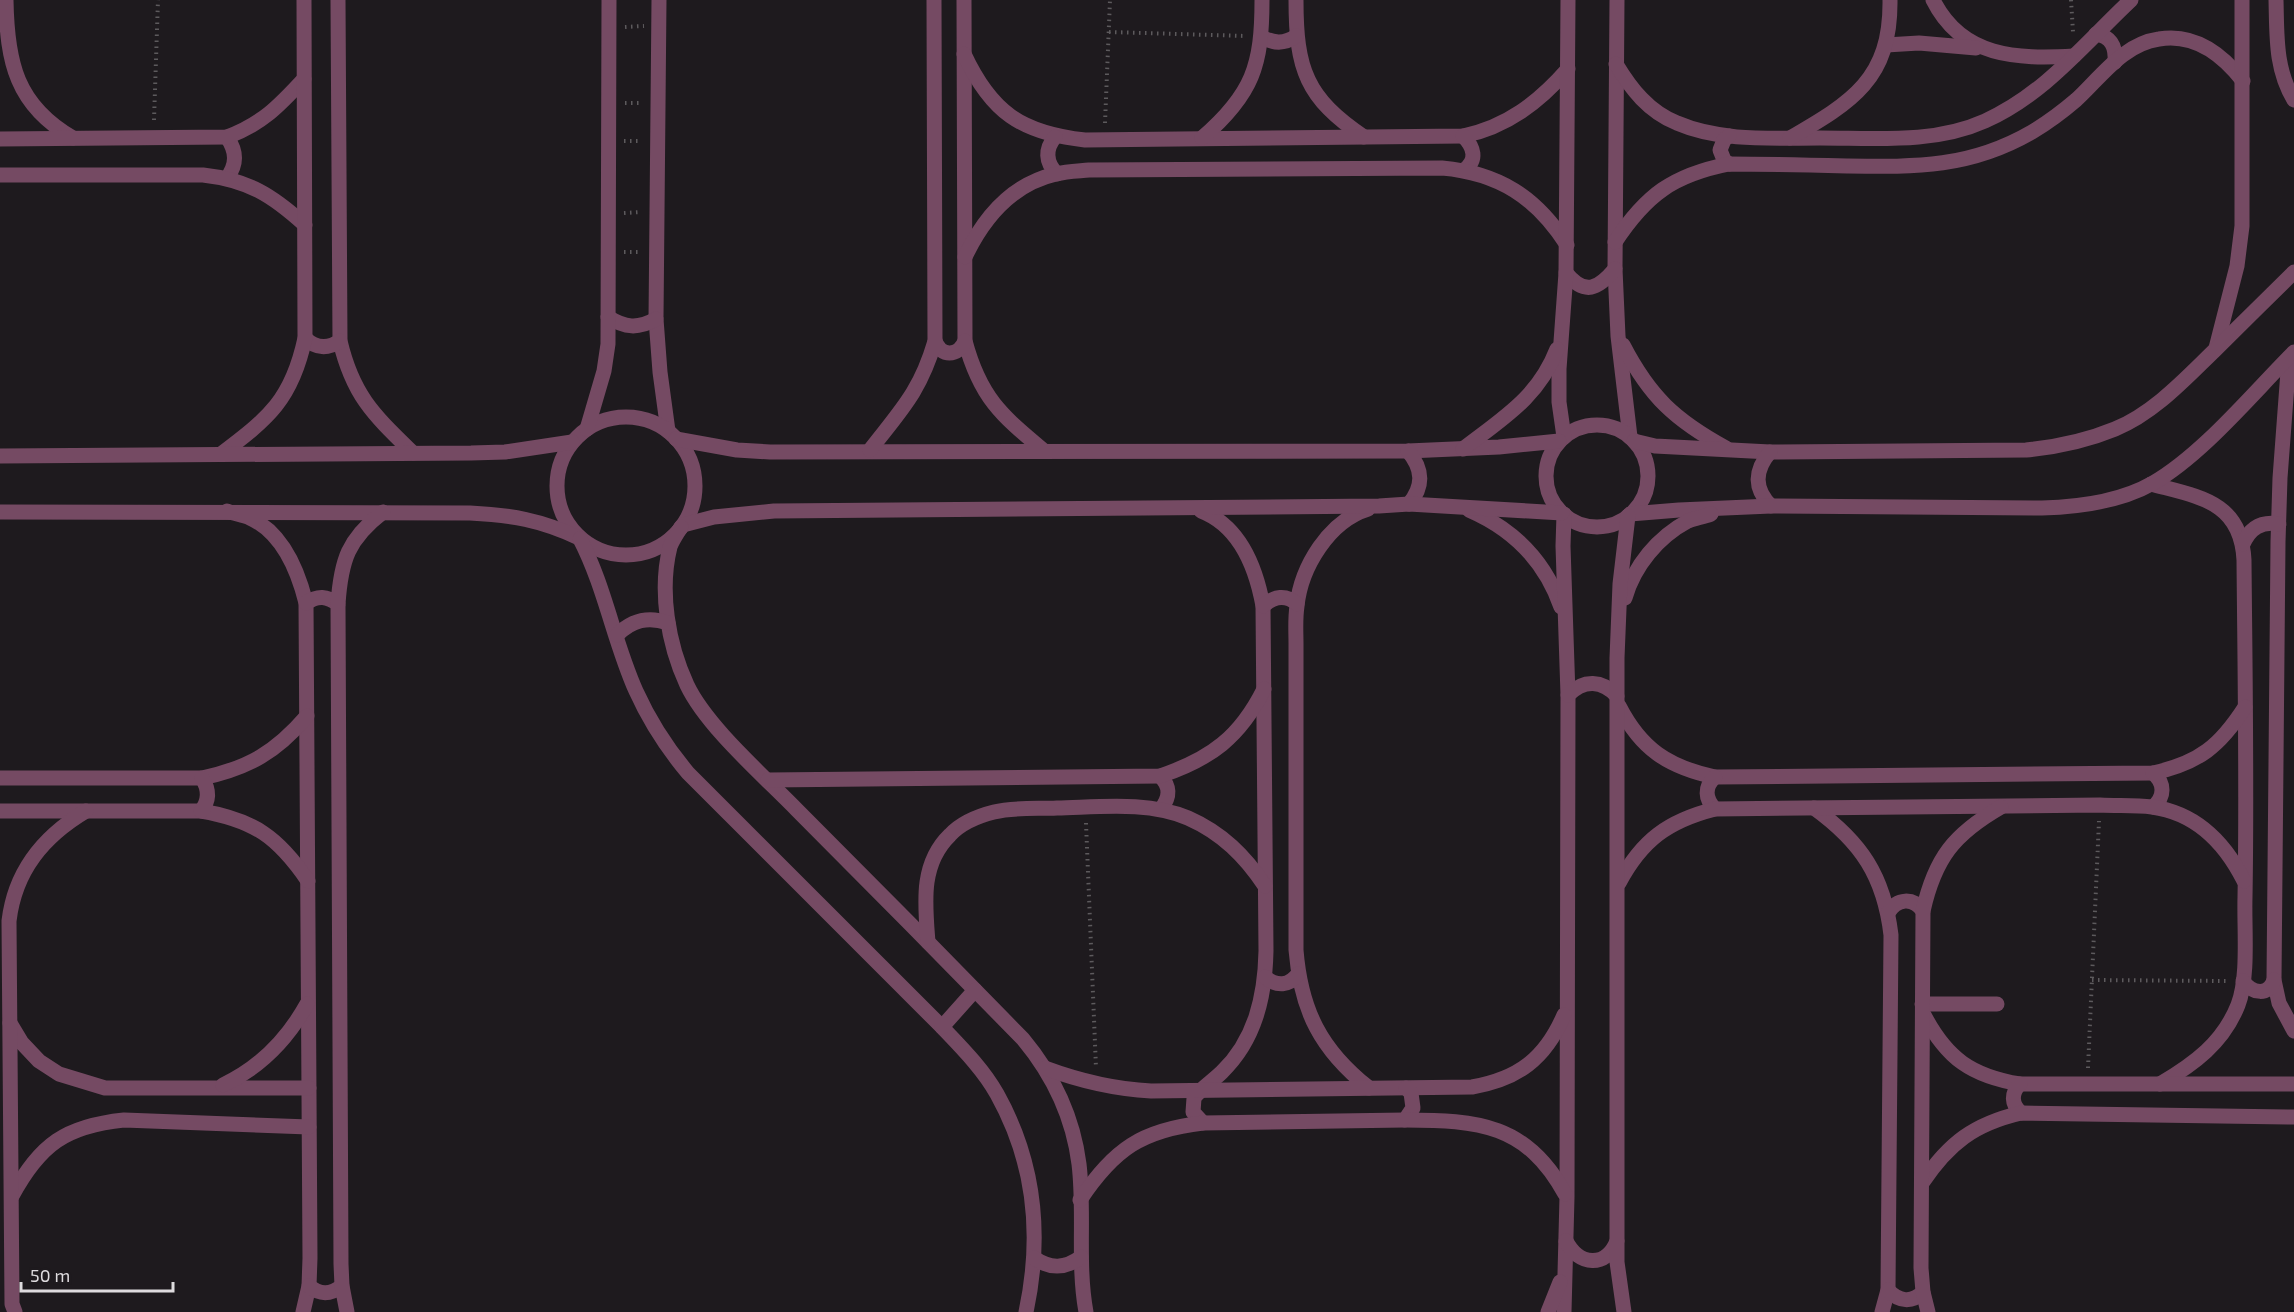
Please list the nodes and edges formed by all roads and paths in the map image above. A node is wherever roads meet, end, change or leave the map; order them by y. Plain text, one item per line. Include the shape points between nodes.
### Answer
1 (6, 0) edge
2 (158, 0) edge
3 (304, 0) edge
4 (338, 0) edge
5 (609, 0) edge
6 (659, 0) edge
7 (934, 0) edge
8 (964, 0) edge
9 (1110, 0) edge
10 (1262, 0) edge
11 (1296, 0) edge
12 (1568, 0) edge
13 (1617, 0) edge
14 (1890, 0) edge
15 (1933, 0) edge
16 (2071, 0) edge
17 (2131, 0) edge
18 (2242, 0) edge
19 (2276, 0) edge
20 (3, 23) edge
21 (659, 26) junction
22 (609, 27) junction
23 (1109, 32) junction
24 (2096, 33) junction
25 (1296, 36) junction
26 (1262, 37) junction
27 (1886, 45) junction
28 (1985, 50) junction
29 (964, 54) junction
30 (2074, 56) junction
31 (2115, 62) junction
32 (1616, 64) junction
33 (1568, 69) junction
34 (304, 79) junction
35 (2243, 81) junction
36 (2294, 100) edge
37 (609, 103) junction
38 (658, 104) junction
39 (1463, 136) junction
40 (1729, 136) junction
41 (227, 137) junction
42 (1055, 137) junction
43 (1365, 137) junction
44 (1202, 138) junction
45 (1789, 138) junction
46 (0, 139) edge
47 (76, 139) junction
48 (153, 139) junction
49 (1105, 139) junction
50 (609, 141) junction
51 (658, 142) junction
52 (1729, 164) junction
53 (1464, 170) junction
54 (1057, 174) junction
55 (0, 175) edge
56 (227, 178) junction
57 (657, 212) junction
58 (609, 213) junction
59 (305, 225) junction
60 (1615, 242) junction
61 (1567, 245) junction
62 (657, 251) junction
63 (609, 252) junction
64 (965, 257) junction
65 (1615, 269) junction
66 (2294, 272) edge
67 (1566, 273) junction
68 (608, 317) junction
69 (656, 319) junction
70 (1618, 336) junction
71 (305, 338) junction
72 (1561, 338) junction
73 (340, 341) junction
74 (935, 341) junction
75 (965, 341) junction
76 (2215, 349) junction
77 (2291, 355) edge
78 (587, 429) junction
79 (672, 435) junction
80 (1562, 439) junction
81 (1632, 439) junction
82 (572, 442) junction
83 (1463, 449) junction
84 (870, 450) junction
85 (1043, 450) junction
86 (1729, 450) junction
87 (1408, 451) junction
88 (1770, 452) junction
89 (413, 453) junction
90 (221, 454) junction
91 (0, 456) edge
92 (2151, 484) junction
93 (1409, 504) junction
94 (1379, 506) junction
95 (1771, 506) junction
96 (1461, 507) junction
97 (1196, 509) junction
98 (1729, 509) junction
99 (0, 512) edge
100 (227, 512) junction
101 (383, 512) junction
102 (1563, 513) junction
103 (1629, 515) junction
104 (2279, 524) junction
105 (682, 526) junction
106 (580, 538) junction
107 (2243, 544) junction
108 (306, 603) junction
109 (338, 604) junction
110 (1297, 604) junction
111 (1263, 606) junction
112 (1565, 619) junction
113 (1618, 621) junction
114 (668, 623) junction
115 (617, 635) junction
116 (1265, 686) junction
117 (1568, 695) junction
118 (1618, 699) junction
119 (2245, 707) junction
120 (307, 716) junction
121 (2153, 773) junction
122 (1160, 776) junction
123 (0, 777) edge
124 (1715, 777) junction
125 (202, 778) junction
126 (768, 780) junction
127 (2100, 805) junction
128 (2004, 806) junction
129 (2153, 807) junction
130 (1085, 808) junction
131 (1814, 808) junction
132 (1161, 809) junction
133 (1715, 809) junction
134 (0, 811) edge
135 (86, 811) junction
136 (201, 811) junction
137 (308, 881) junction
138 (2245, 883) junction
139 (1265, 886) junction
140 (1618, 886) junction
141 (1923, 912) junction
142 (1888, 913) junction
143 (5, 916) edge
144 (928, 942) junction
145 (1298, 974) junction
146 (1265, 977) junction
147 (2092, 980) junction
148 (2274, 980) junction
149 (2243, 981) junction
150 (975, 990) junction
151 (309, 1001) junction
152 (1997, 1004) dead end
153 (1567, 1007) junction
154 (1922, 1007) junction
155 (10, 1022) junction
156 (942, 1027) junction
157 (2294, 1031) edge
158 (1045, 1068) junction
159 (2020, 1084) junction
160 (2087, 1084) junction
161 (2160, 1084) junction
162 (2294, 1084) edge
163 (1097, 1085) junction
164 (217, 1088) junction
165 (309, 1088) junction
166 (1370, 1088) junction
167 (1406, 1088) junction
168 (1201, 1090) junction
169 (2021, 1113) junction
170 (2294, 1117) edge
171 (1405, 1120) junction
172 (1203, 1123) junction
173 (309, 1127) junction
174 (1922, 1183) junction
175 (1567, 1197) junction
176 (11, 1198) junction
177 (1080, 1200) junction
178 (1566, 1241) junction
179 (1617, 1241) junction
180 (1081, 1257) junction
181 (1034, 1258) junction
182 (1566, 1265) junction
183 (309, 1286) junction
184 (342, 1286) junction
185 (1888, 1290) junction
186 (1923, 1292) junction
187 (9, 1309) edge
188 (303, 1312) edge
189 (347, 1312) edge
190 (1026, 1312) edge
191 (1086, 1312) edge
192 (1548, 1312) edge
193 (1564, 1312) edge
194 (1624, 1312) edge
195 (1882, 1312) edge
196 (1928, 1312) edge

1 - 20 street
2 - 48 path
3 - 34 street
4 - 73 street
5 - 22 street
6 - 21 street
7 - 74 street
8 - 29 street
9 - 23 path
10 - 26 street
11 - 25 street
12 - 33 street
13 - 32 street
14 - 27 street
15 - 28 street via 1940,15 1960,36
16 - 30 path
17 - 24 street
18 - 35 street
19 - 36 street via 2276,47 2281,72
20 - 47 street via 17,80 52,126
21 - 22 path
21 - 38 street
22 - 37 street
23 - 26 path
23 - 49 path
24 - 30 street
24 - 31 street via 2112,42
25 - 26 street via 1275,43
25 - 43 street via 1300,61 1324,105
26 - 44 street via 1256,66 1243,94 1225,118
27 - 28 street via 1952,45
27 - 45 street via 1870,77 1847,103
28 - 30 street via 2042,58
29 - 42 street via 990,98 1031,129
29 - 64 street
30 - 45 street via 2017,105 1949,132 1912,138
31 - 35 street via 2135,47 2158,39 2183,39 2207,46 2227,61
31 - 52 street via 2055,117 1982,155 1928,166
32 - 40 street via 1629,86 1650,108 1676,123
32 - 60 street
33 - 39 street via 1530,107 1483,132
33 - 61 street
34 - 41 street via 268,116
34 - 59 street
35 - 76 street via 2238,266
37 - 38 path
37 - 50 street
38 - 51 street
39 - 43 street
39 - 53 street via 1473,152 1472,162
40 - 45 street
40 - 52 street via 1720,150
41 - 48 street
41 - 56 street via 235,162
42 - 49 street
42 - 54 street via 1047,156
43 - 44 street
44 - 49 street
46 - 47 street
47 - 48 street
50 - 51 path
50 - 58 street
51 - 57 street
52 - 60 street via 1701,169 1651,197
53 - 54 street via 1089,170
53 - 61 street via 1510,187 1532,202
54 - 64 street via 1010,195 986,219
55 - 56 street
56 - 59 street via 269,195
57 - 58 path
57 - 62 street
58 - 63 street
59 - 71 street
60 - 65 street
61 - 67 street
62 - 63 path
62 - 69 street
63 - 68 street
64 - 75 street
65 - 67 street via 1603,282 1590,288 1577,284
65 - 70 street
66 - 76 street
67 - 72 street
68 - 69 street via 632,327
68 - 78 street via 604,371
69 - 79 street via 660,372
70 - 81 street
70 - 86 street via 1637,372 1662,404 1693,430
71 - 73 street via 321,347
71 - 90 street via 299,366 287,393 269,416
72 - 80 street
72 - 83 street via 1551,365 1534,390 1514,412
73 - 89 street via 357,391 372,413
74 - 75 street via 940,350 950,353 960,350
74 - 84 street via 918,388
75 - 85 street via 972,367 999,412
76 - 88 street via 2147,411 2117,429 2057,447
77 - 92 street via 2200,447
77 - 104 street
78 - 79 street via 607,420 628,417 642,419
78 - 82 street
79 - 84 street via 737,450
79 - 105 street via 688,459 694,481 690,512
80 - 81 street via 1574,430 1597,425 1609,426
80 - 83 street
80 - 102 street via 1552,452 1546,478 1554,503
81 - 86 street via 1655,446
81 - 103 street via 1646,461 1647,473 1643,496
82 - 89 street via 505,452
82 - 106 street via 563,457 557,491 560,508
83 - 87 street
84 - 85 street
85 - 87 street
86 - 88 street
87 - 93 street via 1420,471 1416,495
88 - 95 street via 1760,468 1758,486
89 - 90 street
90 - 91 street
92 - 95 street via 2070,507
92 - 107 street via 2201,497 2216,505 2229,515
93 - 94 street
93 - 96 street
94 - 97 street
94 - 110 street via 1353,514 1332,531 1316,553
95 - 98 street
96 - 102 street
96 - 112 street via 1490,519 1531,554 1555,589
97 - 105 street via 774,512 714,517
97 - 111 street via 1215,516 1234,535 1255,573
98 - 103 street
98 - 113 street via 1689,521 1654,546 1630,580
99 - 100 street
100 - 101 street
100 - 108 street via 251,518 272,534 300,578
101 - 106 street via 498,514 552,525
101 - 109 street via 354,539 344,559
102 - 103 street via 1573,521 1595,526
102 - 112 street
103 - 113 street
104 - 107 street via 2270,522 2253,528
104 - 148 street
105 - 106 street via 668,541 633,555 605,552
105 - 114 street via 671,546 667,571
106 - 115 street
107 - 119 street
108 - 109 street via 322,597
108 - 120 street
109 - 184 street
110 - 111 street via 1280,597
110 - 145 street
111 - 116 street
112 - 117 street
113 - 118 street
114 - 115 street via 635,621
114 - 126 street via 687,686 703,712
115 - 156 street via 650,719 688,773
116 - 122 street via 1252,712 1213,753
116 - 139 street
117 - 118 street via 1583,684 1593,683 1610,689
117 - 153 street
118 - 124 street via 1629,726 1646,746 1666,761
118 - 140 street
119 - 121 street via 2232,728 2197,759
119 - 138 street
120 - 125 street via 291,735 257,760
120 - 137 street
121 - 124 street
121 - 129 street via 2162,783 2162,790
122 - 126 street
122 - 132 street via 1169,792
123 - 125 street
124 - 133 street via 1707,787 1707,799
125 - 136 street via 208,791
126 - 144 street
127 - 128 street
127 - 129 street
127 - 147 path
128 - 131 street
128 - 141 street via 1958,837 1929,884
129 - 138 street via 2177,813 2206,830 2234,861
130 - 132 street
130 - 144 street via 996,812 971,819 950,834 934,855 926,880
130 - 163 path
131 - 133 street
131 - 142 street via 1836,824 1870,864
132 - 139 street via 1210,829 1244,858
133 - 140 street via 1690,815 1646,843
134 - 135 street
135 - 136 street
135 - 143 street via 46,840 30,860
136 - 137 street via 229,815 275,840
137 - 151 street
138 - 149 street
139 - 146 street
140 - 179 street
141 - 142 street via 1915,902 1908,901 1896,903
141 - 154 street
142 - 185 street
143 - 155 street
144 - 150 street
145 - 146 street via 1282,984
145 - 166 street via 1311,1019 1322,1039 1343,1066
146 - 168 street via 1258,1012 1240,1052
147 - 149 path
147 - 160 path
148 - 149 street via 2260,992 2250,990
148 - 157 street via 2279,1003
149 - 161 street via 2239,1003 2218,1041 2203,1056
150 - 156 street
150 - 158 street
151 - 164 street via 296,1024 262,1062
151 - 165 street
152 - 154 street
153 - 167 street via 1557,1032 1521,1071 1497,1083 1472,1087
153 - 175 street
154 - 159 street via 1934,1034 1951,1055 1995,1080
154 - 174 street
155 - 164 street via 39,1061 82,1083 105,1088
155 - 176 street
156 - 181 street via 997,1093 1017,1133 1029,1176
158 - 163 street
158 - 177 street via 1062,1098 1073,1131 1080,1165
159 - 160 street
159 - 169 street via 2013,1099
160 - 161 street
161 - 162 street
163 - 168 street via 1142,1091
164 - 165 street
165 - 173 street
166 - 167 street
166 - 168 street
167 - 171 street via 1411,1093 1413,1108
168 - 172 street via 1192,1107 1195,1117
169 - 170 street
169 - 174 street via 1974,1129 1953,1144
171 - 172 street
171 - 175 street via 1484,1125 1510,1135 1534,1151 1553,1172
172 - 177 street via 1173,1126 1136,1142 1097,1174
173 - 176 street via 124,1120 95,1124 68,1133 44,1150 25,1172
173 - 183 street
174 - 186 street
175 - 178 street
176 - 187 street
177 - 180 street
178 - 179 street via 1576,1255 1592,1261 1608,1255
178 - 182 street
179 - 194 street
180 - 181 street via 1063,1267 1052,1267
180 - 191 street
181 - 190 street
182 - 192 street
182 - 193 street
183 - 184 street via 321,1293
183 - 188 street
184 - 189 street
185 - 186 street via 1905,1300
185 - 195 street
186 - 196 street

